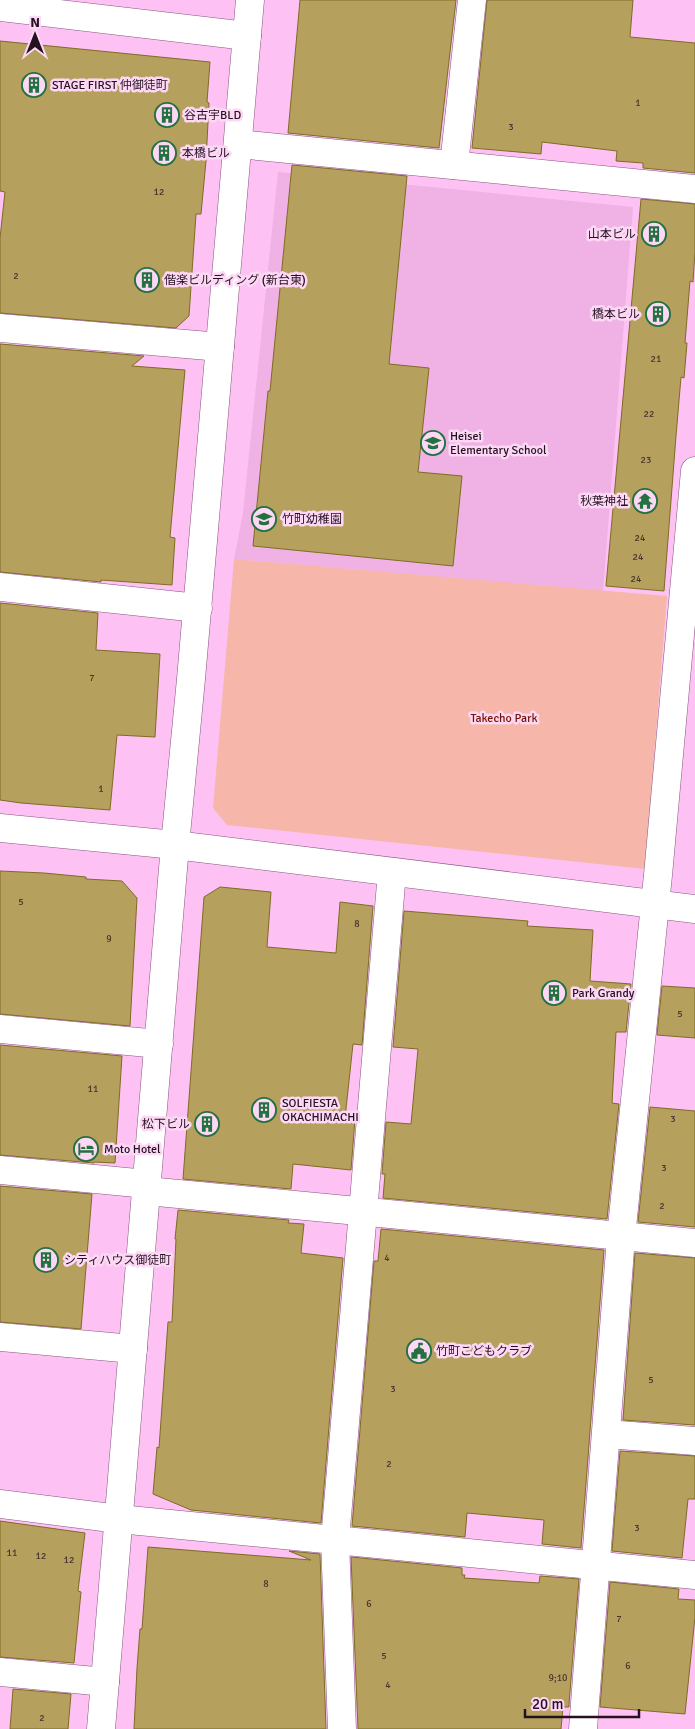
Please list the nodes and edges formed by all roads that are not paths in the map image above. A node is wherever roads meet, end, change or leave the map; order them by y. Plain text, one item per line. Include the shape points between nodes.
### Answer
1 (250, 0) edge
2 (472, 0) edge
3 (0, 7) edge
4 (247, 36) junction
5 (238, 144) junction
6 (454, 165) junction
7 (695, 189) edge
8 (0, 328) edge
9 (220, 347) junction
10 (695, 471) edge
11 (693, 512) edge
12 (0, 587) edge
13 (198, 608) junction
14 (0, 828) edge
15 (175, 846) junction
16 (392, 872) junction
17 (654, 904) junction
18 (695, 909) edge
19 (0, 1029) edge
20 (159, 1044) junction
21 (0, 1170) edge
22 (147, 1188) junction
23 (364, 1212) junction
24 (622, 1237) junction
25 (695, 1243) edge
26 (0, 1337) edge
27 (133, 1349) junction
28 (606, 1434) junction
29 (695, 1441) edge
30 (0, 1504) edge
31 (119, 1520) junction
32 (335, 1540) junction
33 (596, 1566) junction
34 (695, 1575) edge
35 (0, 1672) edge
36 (105, 1682) junction
37 (101, 1729) edge
38 (342, 1729) edge
39 (584, 1729) edge

1 - 4 street
2 - 6 street
3 - 4 street
4 - 5 street
5 - 6 street
5 - 9 street
6 - 7 street
8 - 9 street
9 - 13 street
10 - 11 street
11 - 17 street
12 - 13 street
13 - 15 street
14 - 15 street
15 - 16 street
15 - 20 street
16 - 17 street
16 - 23 street
17 - 18 street
17 - 24 street
19 - 20 street
20 - 22 street
21 - 22 street
22 - 23 street
22 - 27 street
23 - 24 street
23 - 32 street
24 - 25 street
24 - 28 street
26 - 27 street
27 - 31 street
28 - 29 street
28 - 33 street
30 - 31 street
31 - 32 street
31 - 36 street
32 - 33 street
32 - 38 street
33 - 34 street
33 - 39 street
35 - 36 street
36 - 37 street

